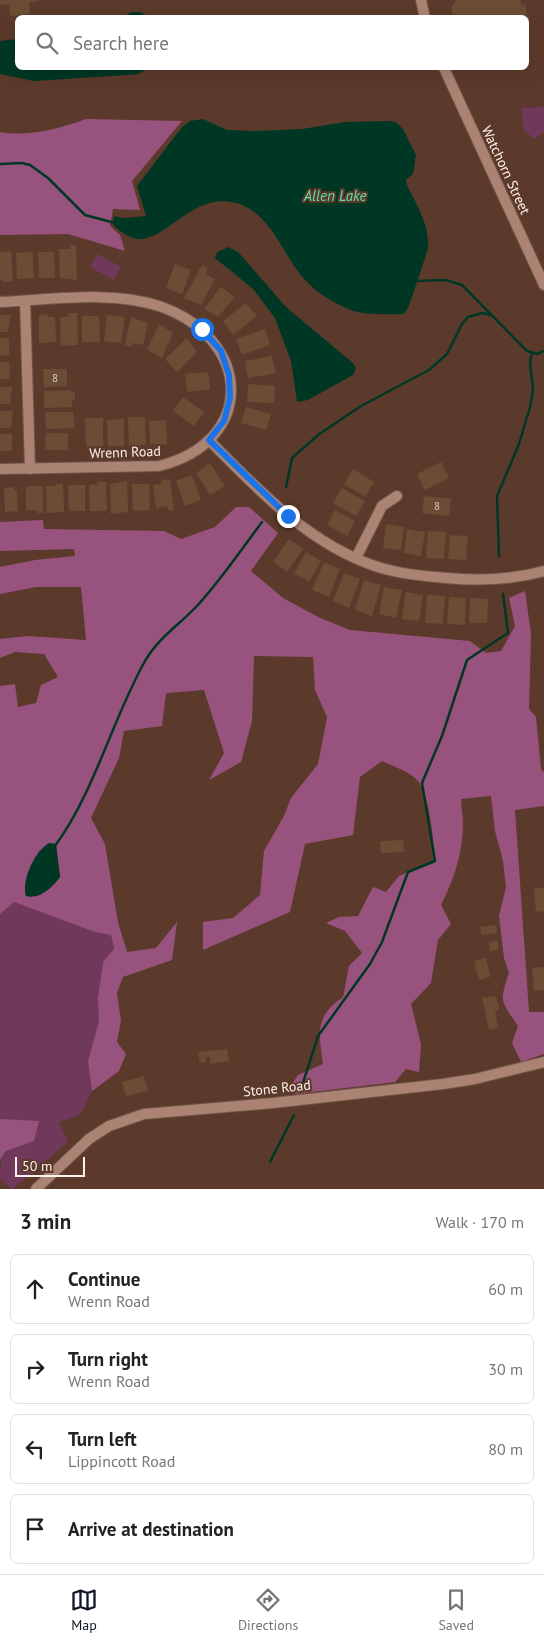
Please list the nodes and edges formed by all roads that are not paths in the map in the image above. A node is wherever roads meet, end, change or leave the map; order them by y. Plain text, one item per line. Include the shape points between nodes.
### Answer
1 (421, 0) edge
2 (425, 15) edge
3 (445, 70) edge
4 (544, 285) edge
5 (25, 301) junction
6 (0, 302) edge
7 (209, 440) junction
8 (30, 468) junction
9 (0, 469) edge
10 (397, 496) dead end
11 (356, 558) junction
12 (544, 571) edge
13 (544, 1062) edge
14 (36, 1189) edge

1 - 2 street
3 - 4 street, Watchorn Street
5 - 6 street, Wrenn Road
5 - 7 street, Wrenn Road via 109,298 138,302 158,306 202,329 221,351 229,375 230,398 224,421
5 - 8 street
7 - 8 street, Wrenn Road via 196,453 159,466
7 - 11 street via 288,516 317,537
8 - 9 street, Wrenn Road
10 - 11 street via 382,506
11 - 12 street via 413,575 457,579 498,579
13 - 14 street, Stone Road via 476,1079 273,1103 144,1114 125,1119 89,1139

